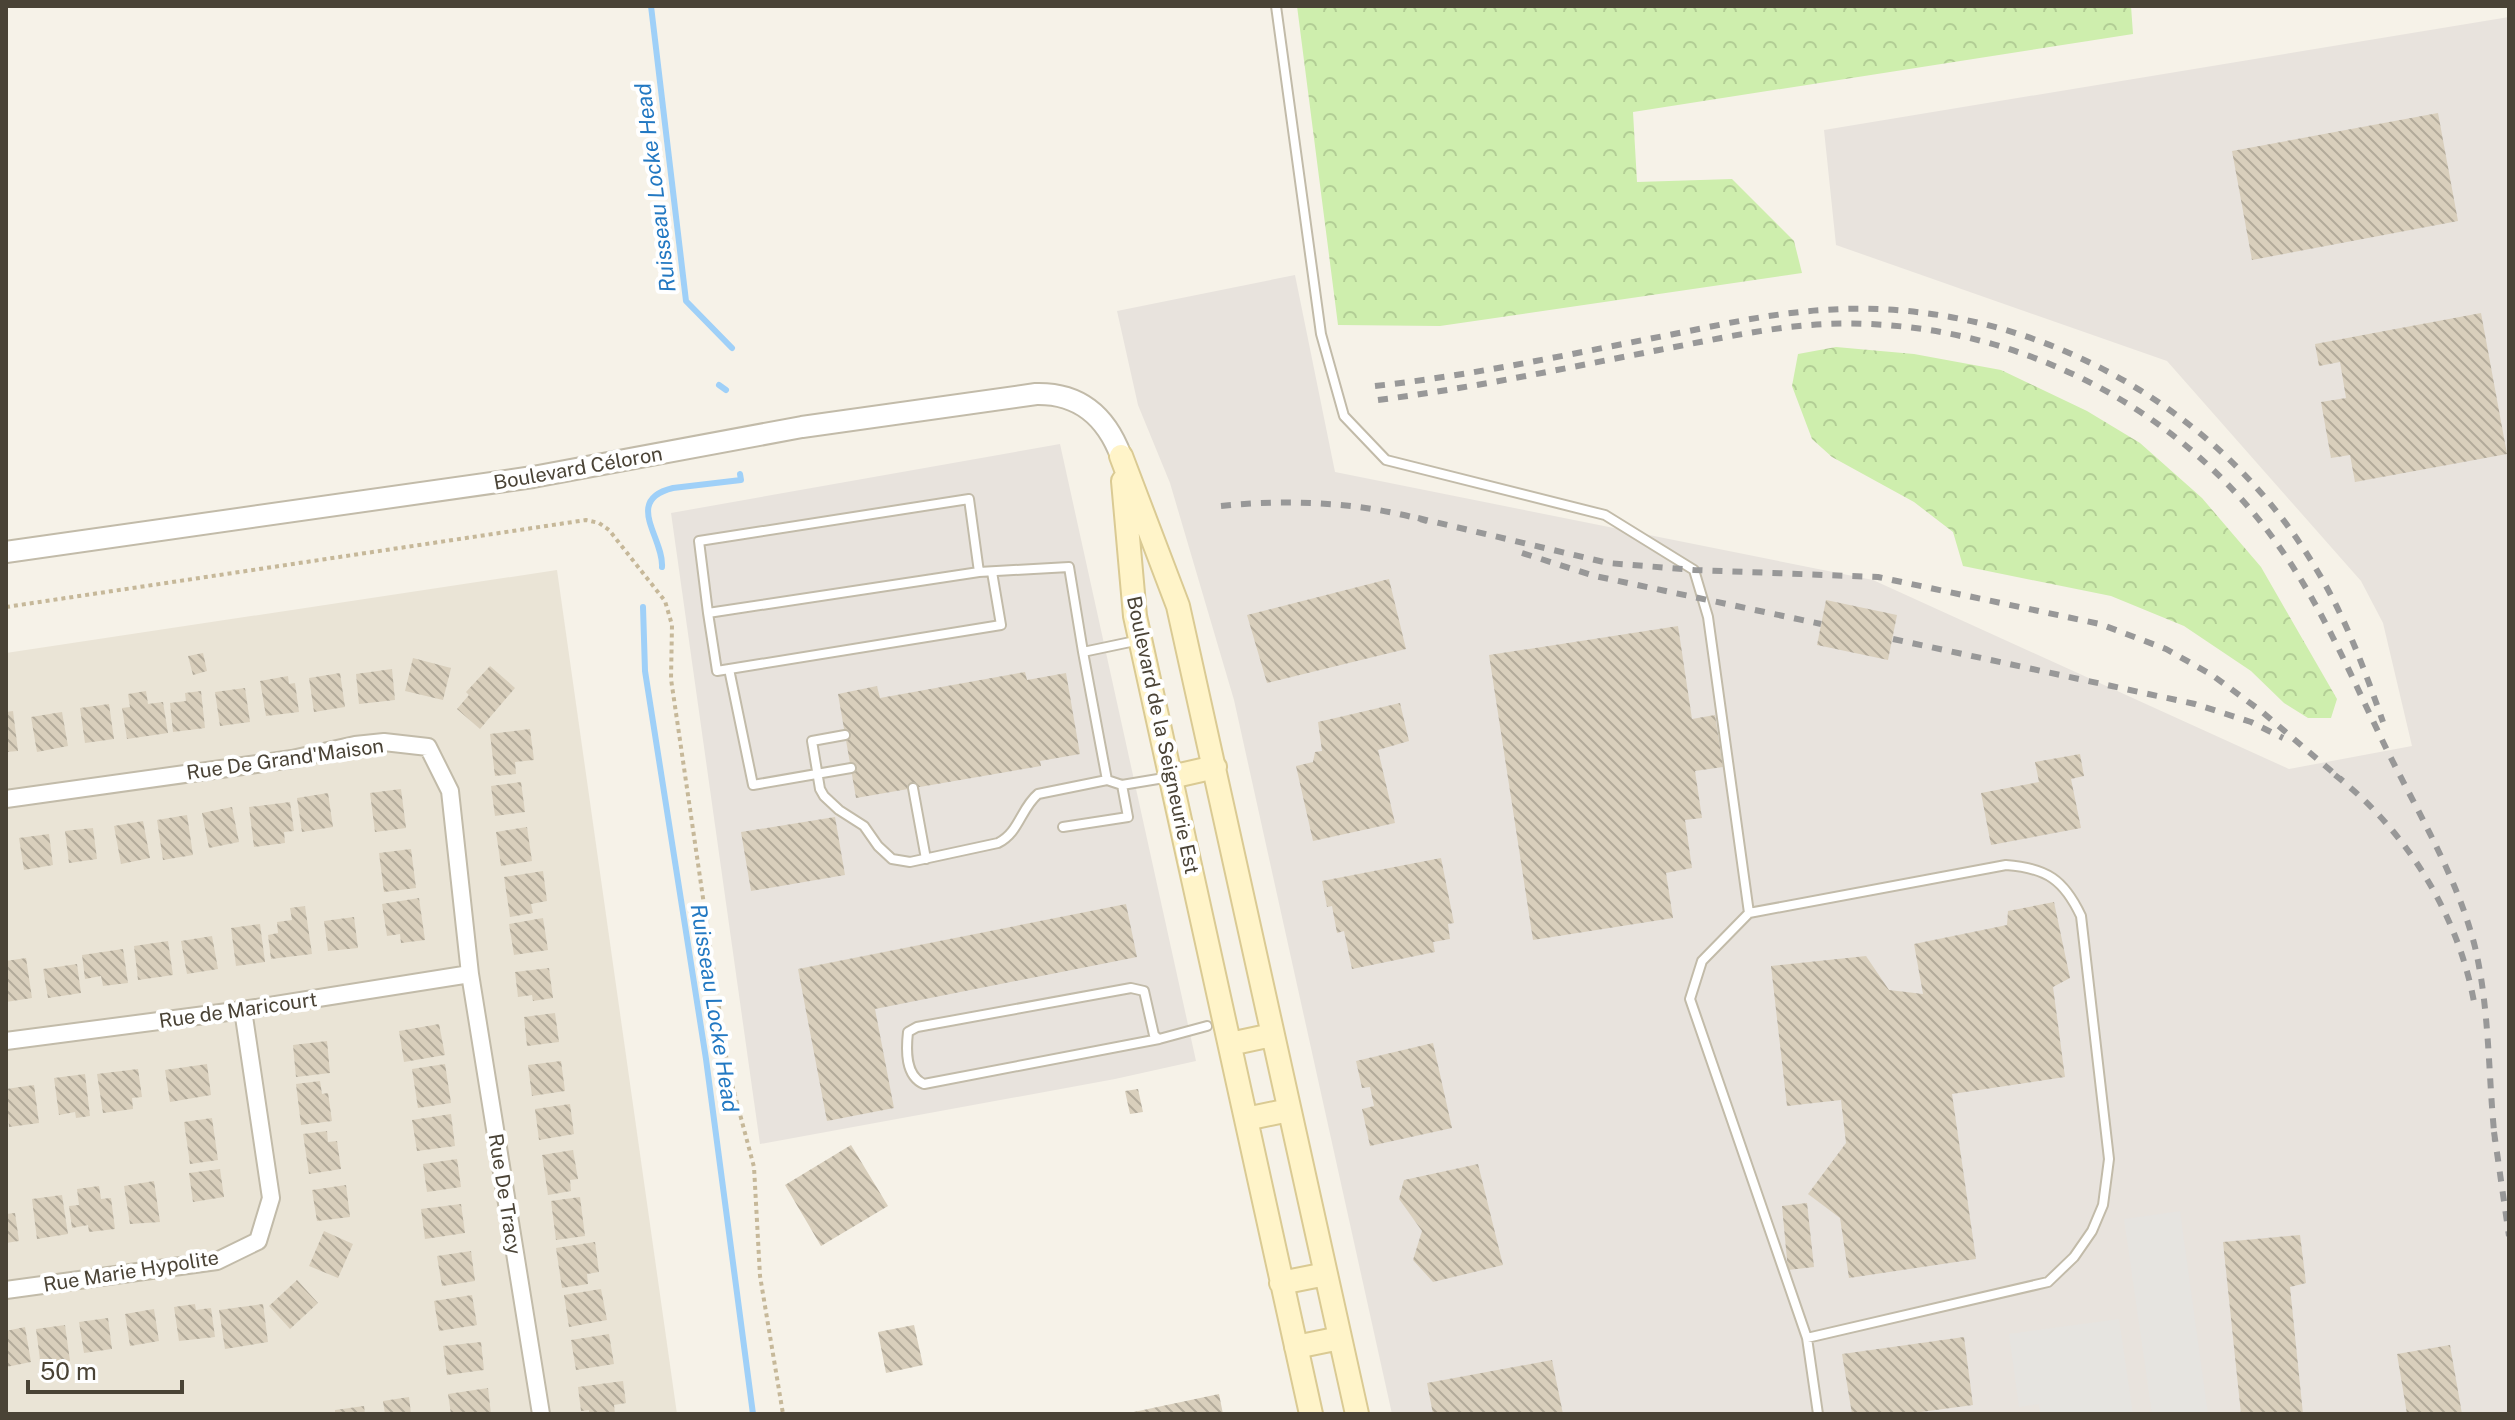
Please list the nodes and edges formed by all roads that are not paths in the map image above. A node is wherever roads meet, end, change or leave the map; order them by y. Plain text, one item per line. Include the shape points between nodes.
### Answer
1 (1276, 6) edge
2 (1121, 456) junction
3 (6, 552) edge
4 (979, 572) junction
5 (992, 572) junction
6 (708, 613) junction
7 (1140, 640) junction
8 (1083, 652) junction
9 (729, 669) junction
10 (845, 735) dead end
11 (1215, 767) junction
12 (851, 768) dead end
13 (817, 773) junction
14 (1171, 777) junction
15 (1107, 780) junction
16 (1122, 785) junction
17 (913, 788) dead end
18 (6, 799) edge
19 (1063, 827) dead end
20 (926, 859) junction
21 (1749, 913) junction
22 (470, 974) junction
23 (243, 1010) junction
24 (1207, 1026) dead end
25 (1272, 1035) junction
26 (1159, 1039) junction
27 (6, 1041) edge
28 (1230, 1044) junction
29 (1289, 1110) junction
30 (1246, 1119) junction
31 (1326, 1274) junction
32 (1281, 1283) junction
33 (6, 1290) edge
34 (1340, 1338) junction
35 (1807, 1338) junction
36 (1296, 1347) junction
37 (541, 1414) edge
38 (1311, 1414) edge
39 (1357, 1414) edge
40 (1818, 1414) edge

1 - 21 lane via 1321,334 1344,416 1386,460 1605,515 1694,570 1708,617
2 - 3 street, Boulevard Céloron via 1105,425 1082,403 1057,395 1014,396 775,431 546,475
2 - 7 main road, Boulevard de la Seigneurie Est
2 - 11 main road, Boulevard de la Seigneurie Est via 1178,606
4 - 5 lane
4 - 6 lane
4 - 6 lane via 969,499 954,501 699,541
5 - 8 lane via 1069,567
5 - 9 lane via 1001,625
6 - 9 lane via 717,671
7 - 8 lane
7 - 14 main road, Boulevard de la Seigneurie Est
8 - 15 lane
9 - 13 lane via 753,785
10 - 13 lane via 812,741
11 - 14 main road
11 - 25 main road, Boulevard de la Seigneurie Est
12 - 13 lane
13 - 20 lane via 824,796 864,826 892,859
14 - 16 lane
14 - 28 main road, Boulevard de la Seigneurie Est
15 - 16 lane
15 - 20 lane via 1038,794 1004,841
16 - 19 lane via 1128,817
17 - 20 lane
18 - 22 street, Rue De Grand'Maison via 292,759 355,745 428,747 450,791
21 - 35 lane via 1702,961 1690,999
21 - 35 lane via 2006,865 2034,869 2056,880 2081,916 2109,1159 2103,1205 2092,1231 2048,1282
22 - 23 street, Rue de Maricourt
22 - 37 street, Rue De Tracy
23 - 27 street, Rue de Maricourt
23 - 33 street, Rue Marie Hypolite via 271,1198 258,1241 217,1261
24 - 26 lane
25 - 28 main road
25 - 29 main road, Boulevard de la Seigneurie Est
26 - 26 lane via 1144,991 1131,988 917,1027 908,1032 906,1045 911,1073 924,1084
28 - 30 main road, Boulevard de la Seigneurie Est
29 - 30 main road
29 - 31 main road, Boulevard de la Seigneurie Est
30 - 32 main road, Boulevard de la Seigneurie Est
31 - 32 main road
31 - 34 main road, Boulevard de la Seigneurie Est
32 - 36 main road, Boulevard de la Seigneurie Est
34 - 36 main road
34 - 39 main road, Boulevard de la Seigneurie Est
35 - 40 lane
36 - 38 main road, Boulevard de la Seigneurie Est

